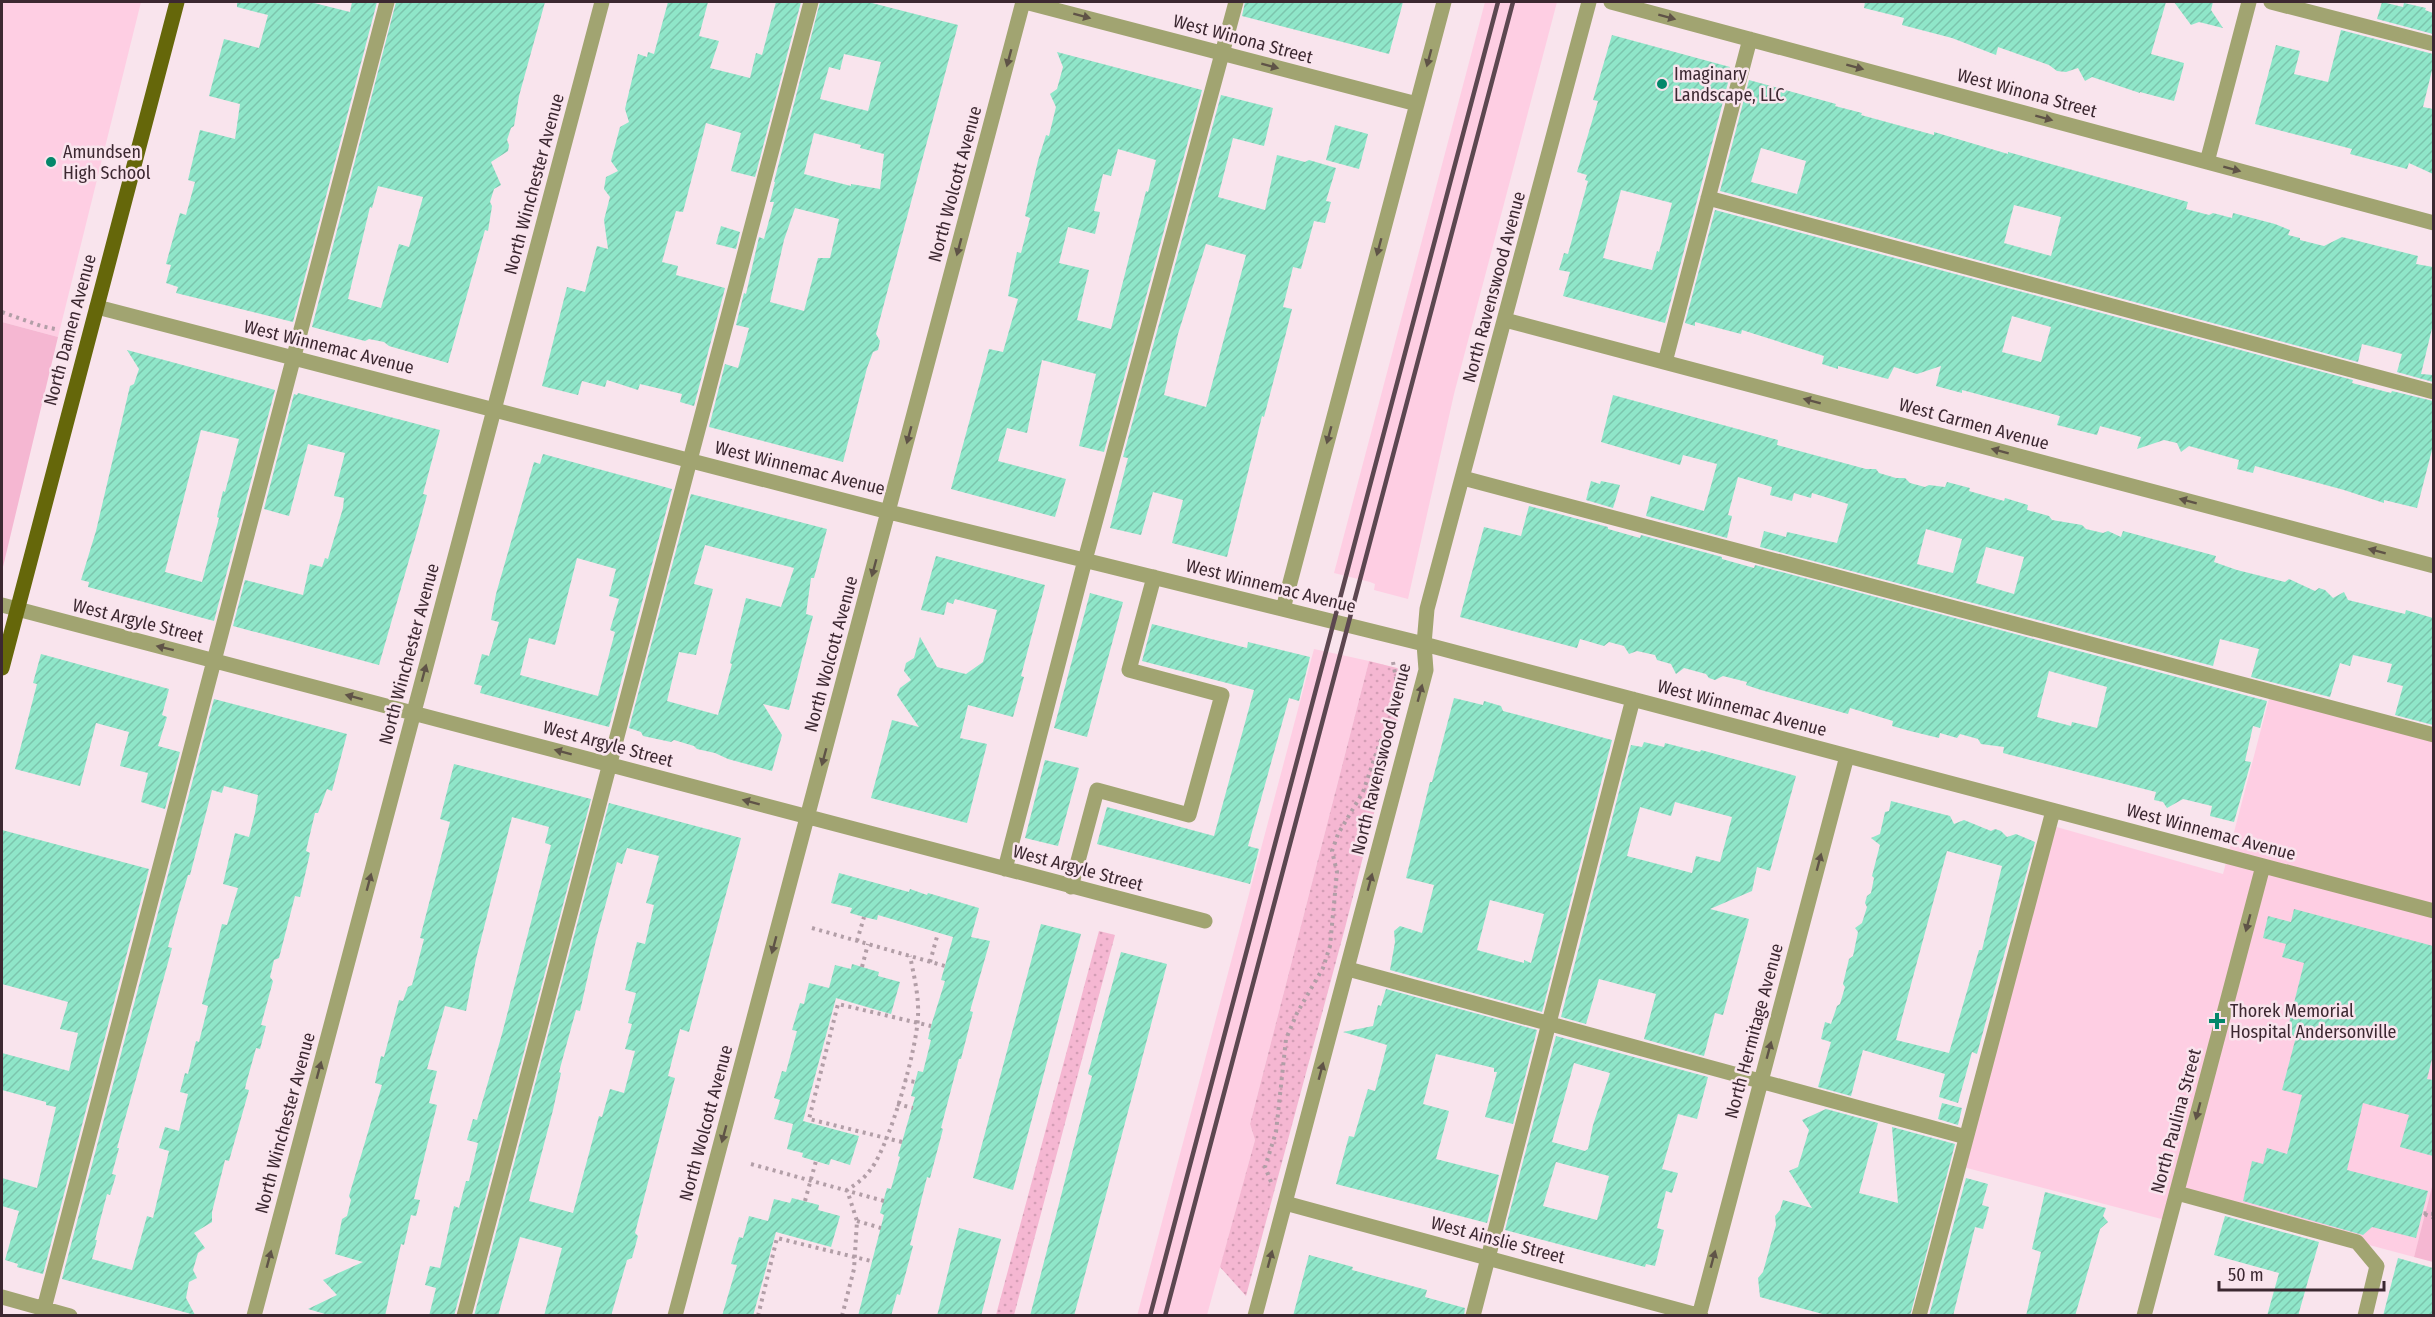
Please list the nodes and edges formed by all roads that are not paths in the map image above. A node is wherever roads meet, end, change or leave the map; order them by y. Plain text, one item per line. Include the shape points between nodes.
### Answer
1 (177, 2) edge
2 (387, 2) edge
3 (602, 2) edge
4 (812, 2) edge
5 (1024, 2) edge
6 (1236, 2) edge
7 (1444, 2) edge
8 (1589, 2) edge
9 (1611, 2) edge
10 (2249, 2) edge
11 (2271, 2) edge
12 (1750, 39) junction
13 (2433, 44) edge
14 (1221, 53) junction
15 (1417, 104) junction
16 (2207, 162) junction
17 (1708, 198) junction
18 (2433, 223) edge
19 (97, 307) junction
20 (1505, 320) junction
21 (292, 358) junction
22 (1665, 362) junction
23 (2433, 392) edge
24 (494, 410) junction
25 (690, 460) junction
26 (1463, 478) junction
27 (889, 512) junction
28 (1085, 560) junction
29 (2433, 566) edge
30 (1154, 577) junction
31 (2, 605) edge
32 (1283, 609) junction
33 (17, 610) junction
34 (1424, 644) junction
35 (213, 660) junction
36 (2, 668) edge
37 (1633, 699) junction
38 (414, 713) junction
39 (2433, 735) edge
40 (1846, 756) junction
41 (610, 765) junction
42 (2053, 811) junction
43 (808, 817) junction
44 (2263, 866) junction
45 (1005, 869) junction
46 (1071, 887) junction
47 (2433, 912) edge
48 (1205, 921) dead end
49 (1348, 969) junction
50 (1547, 1024) junction
51 (1761, 1081) junction
52 (1966, 1137) junction
53 (2177, 1193) junction
54 (1287, 1196) junction
55 (1488, 1257) junction
56 (2, 1297) edge
57 (43, 1312) edge
58 (1700, 1315) edge
59 (70, 1316) edge
60 (254, 1316) edge
61 (464, 1316) edge
62 (675, 1316) edge
63 (1255, 1316) edge
64 (1473, 1316) edge
65 (1919, 1316) edge
66 (2144, 1316) edge
67 (2365, 1316) edge

1 - 19 main road, North Damen Avenue
2 - 21 street
3 - 24 street, North Winchester Avenue
4 - 25 street
5 -> 14 street, West Winona Street
5 -> 27 street, North Wolcott Avenue
6 - 14 street
7 -> 15 street
8 - 20 street, North Ravenswood Avenue
9 -> 12 street, West Winona Street
10 - 16 street
11 - 13 street
12 -> 16 street, West Winona Street
12 - 17 street
14 -> 15 street, West Winona Street
14 - 28 street
15 -> 32 street
16 -> 18 street, West Winona Street
17 - 22 street
17 - 23 street
19 - 21 street, West Winnemac Avenue
19 - 33 main road, North Damen Avenue
20 - 22 street, West Carmen Avenue
20 - 26 street, North Ravenswood Avenue
21 - 24 street, West Winnemac Avenue
21 - 35 street
29 -> 22 street, West Carmen Avenue
24 - 25 street, West Winnemac Avenue
38 -> 24 street, North Winchester Avenue
25 - 27 street, West Winnemac Avenue
25 - 41 street
26 - 34 street, North Ravenswood Avenue via 1427,609
26 - 39 street
27 - 28 street, West Winnemac Avenue
27 -> 43 street, North Wolcott Avenue
28 - 30 street, West Winnemac Avenue
28 - 45 street
30 - 32 street, West Winnemac Avenue
30 - 46 street via 1129,670 1222,694 1189,815 1097,790
31 - 33 street, West Argyle Street
32 - 34 street, West Winnemac Avenue
35 -> 33 street, West Argyle Street
33 - 36 main road, North Damen Avenue
34 - 37 street, West Winnemac Avenue
49 -> 34 street, North Ravenswood Avenue via 1426,670
38 -> 35 street, West Argyle Street
35 - 57 street
37 - 40 street, West Winnemac Avenue
37 - 50 street
41 -> 38 street, West Argyle Street
60 -> 38 street, North Winchester Avenue
40 - 42 street, West Winnemac Avenue
51 -> 40 street, North Hermitage Avenue
43 -> 41 street, West Argyle Street
41 - 61 street
42 - 44 street, West Winnemac Avenue
42 - 52 street
43 - 45 street, West Argyle Street
43 -> 62 street, North Wolcott Avenue
44 - 47 street, West Winnemac Avenue
44 -> 53 street, North Paulina Street
45 - 46 street, West Argyle Street
46 - 48 street, West Argyle Street
49 - 50 street
54 -> 49 street, North Ravenswood Avenue
50 - 51 street
50 - 55 street
51 - 52 street
58 -> 51 street, North Hermitage Avenue
52 - 65 street
53 - 66 street, North Paulina Street
53 - 67 street via 2357,1242 2377,1266
54 - 55 street, West Ainslie Street
63 -> 54 street, North Ravenswood Avenue
55 - 58 street, West Ainslie Street
55 - 64 street
56 - 57 street
57 - 59 street

